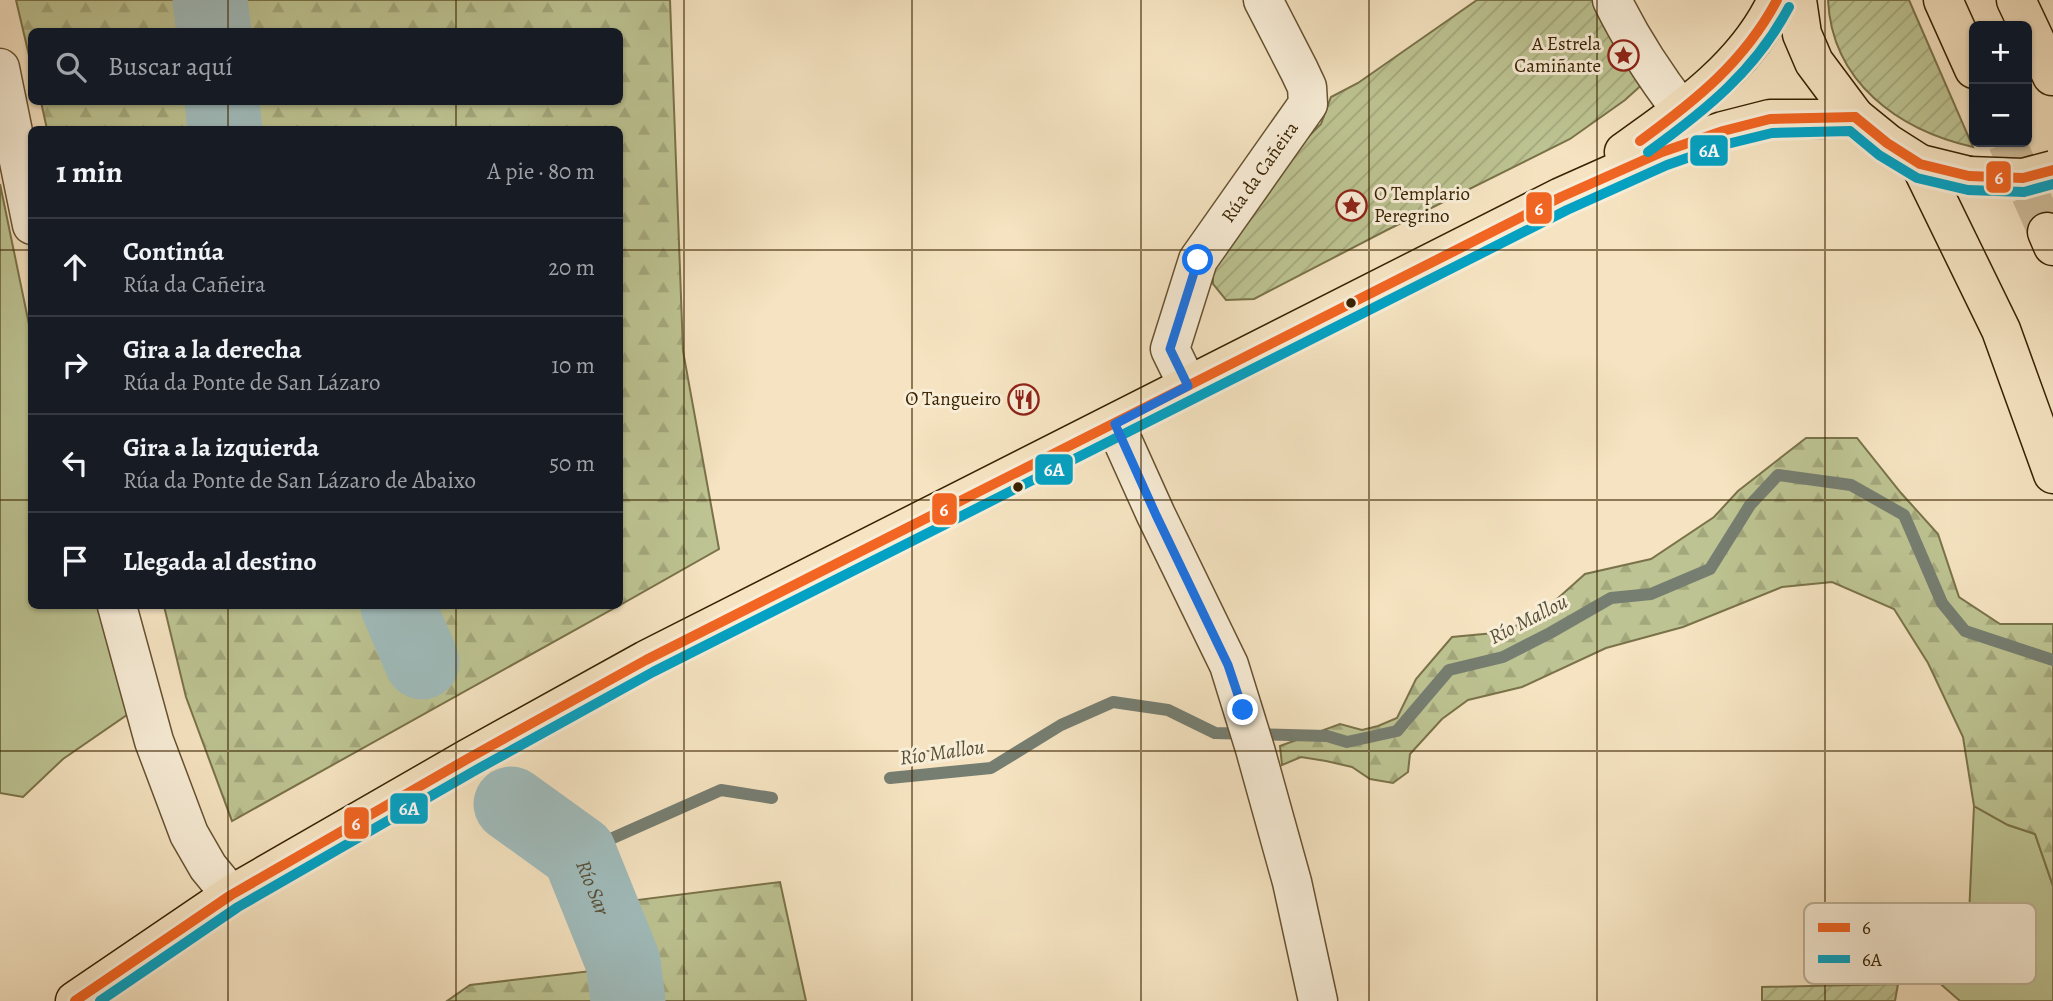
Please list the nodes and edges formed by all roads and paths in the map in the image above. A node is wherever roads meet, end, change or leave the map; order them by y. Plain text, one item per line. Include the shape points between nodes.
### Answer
1 (1263, 0) edge
2 (1612, 0) edge
3 (1777, 0) edge
4 (1797, 0) edge
5 (1943, 0) edge
6 (2015, 0) edge
7 (1969, 58) edge
8 (0, 68) edge
9 (2052, 76) edge
10 (1682, 111) junction
11 (1855, 117) junction
12 (1920, 164) junction
13 (2053, 170) edge
14 (1561, 197) junction
15 (28, 205) edge
16 (1188, 386) junction
17 (1115, 424) junction
18 (2053, 474) edge
19 (118, 609) edge
20 (231, 895) junction
21 (75, 1001) edge
22 (1318, 1001) edge

1 - 16 street, Rúa da Cañeira via 1307,87 1308,104 1198,260 1170,349
2 - 10 street
3 - 10 main road via 1734,64
4 - 11 main road via 1802,34 1814,62
5 - 7 main road
6 - 9 main road
8 - 15 street
10 - 14 main road
11 - 12 main road
11 - 14 main road via 1770,119 1723,131 1662,152
12 - 13 main road, bridge via 1969,176 2023,178
12 - 18 main road via 2001,330
14 - 16 main road
16 - 17 main road
17 - 20 main road via 646,660
17 - 22 street via 1228,665 1292,881
19 - 20 street via 154,741 189,834
20 - 21 main road

